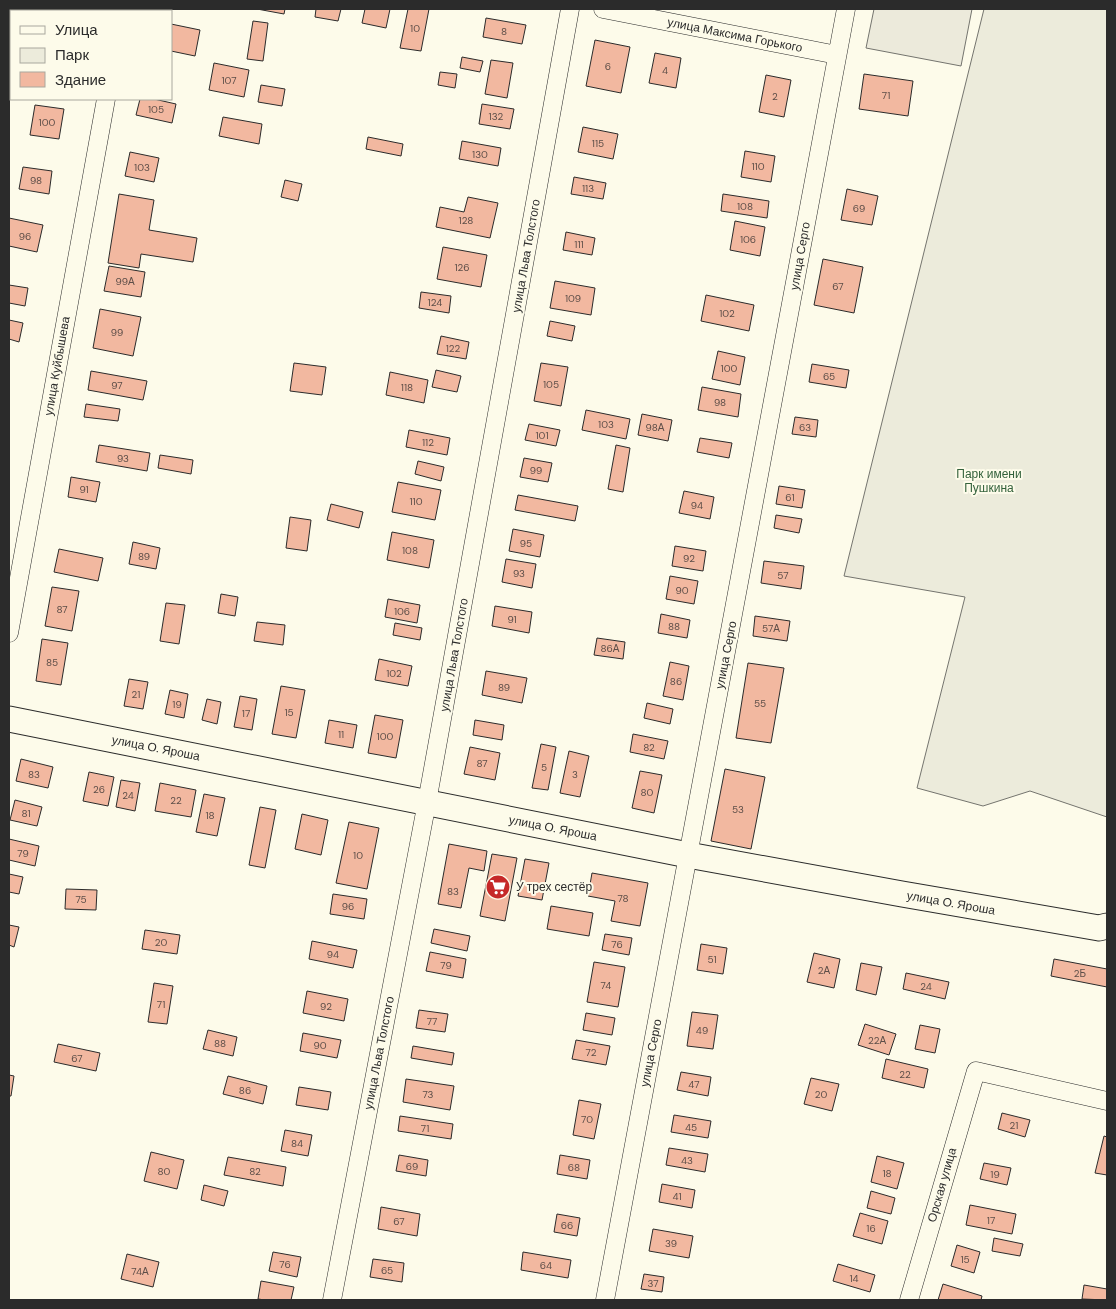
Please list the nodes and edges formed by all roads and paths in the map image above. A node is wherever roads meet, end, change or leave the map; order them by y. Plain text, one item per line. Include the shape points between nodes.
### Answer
1 (570, 9) edge
2 (603, 9) edge
3 (846, 9) edge
4 (837, 55) junction
5 (106, 100) edge
6 (9, 634) edge
7 (9, 719) edge
8 (427, 802) junction
9 (688, 855) junction
10 (1103, 927) edge
11 (1107, 1101) edge
12 (332, 1300) edge
13 (605, 1300) edge
14 (908, 1300) edge

1 - 8 street, улица Льва Толстого
2 - 4 street, улица Максима Горького
3 - 4 street, улица Серго
4 - 9 street, улица Серго
5 - 6 street, улица Куйбышева
7 - 8 main road, улица О. Яроша
8 - 9 main road, улица О. Яроша
8 - 12 street, улица Льва Толстого
9 - 10 main road, улица О. Яроша
9 - 13 street, улица Серго
11 - 14 street, Орская улица via 976,1071

